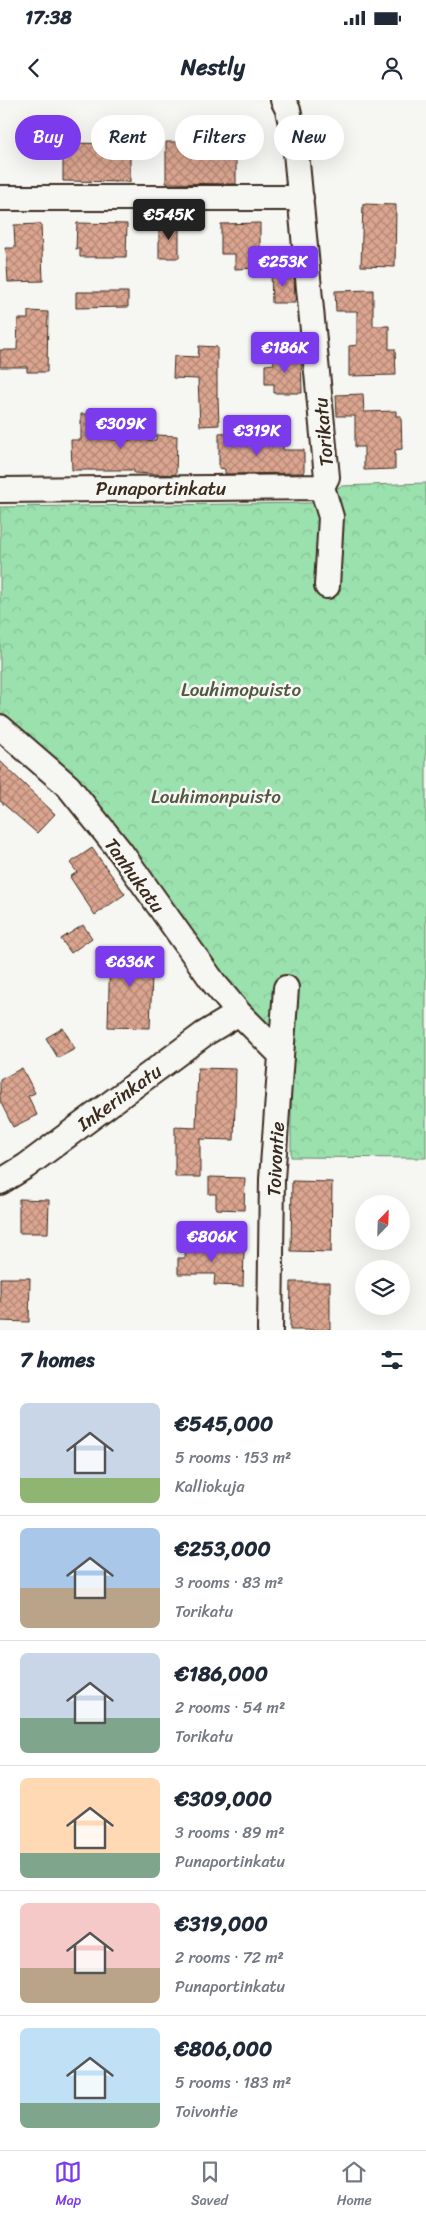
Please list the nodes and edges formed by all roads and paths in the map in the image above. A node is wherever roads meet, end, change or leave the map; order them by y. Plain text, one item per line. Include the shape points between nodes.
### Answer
1 (283, 100) edge
2 (0, 198) edge
3 (301, 198) junction
4 (322, 487) junction
5 (0, 490) edge
6 (327, 586) dead end
7 (0, 728) edge
8 (286, 988) dead end
9 (239, 1014) junction
10 (280, 1054) junction
11 (0, 1182) edge
12 (270, 1330) edge

1 - 3 street, Torikatu via 295,142
2 - 3 street
3 - 4 street, Torikatu via 327,478
4 - 5 street, Punaportinkatu
4 - 6 street, Torikatu via 331,517
7 - 9 street, Tanhukatu via 68,786 120,851
8 - 10 street, Toivontie
9 - 10 street, Tanhukatu
9 - 11 street, Inkerinkatu via 204,1034
10 - 12 street, Toivontie via 272,1179

